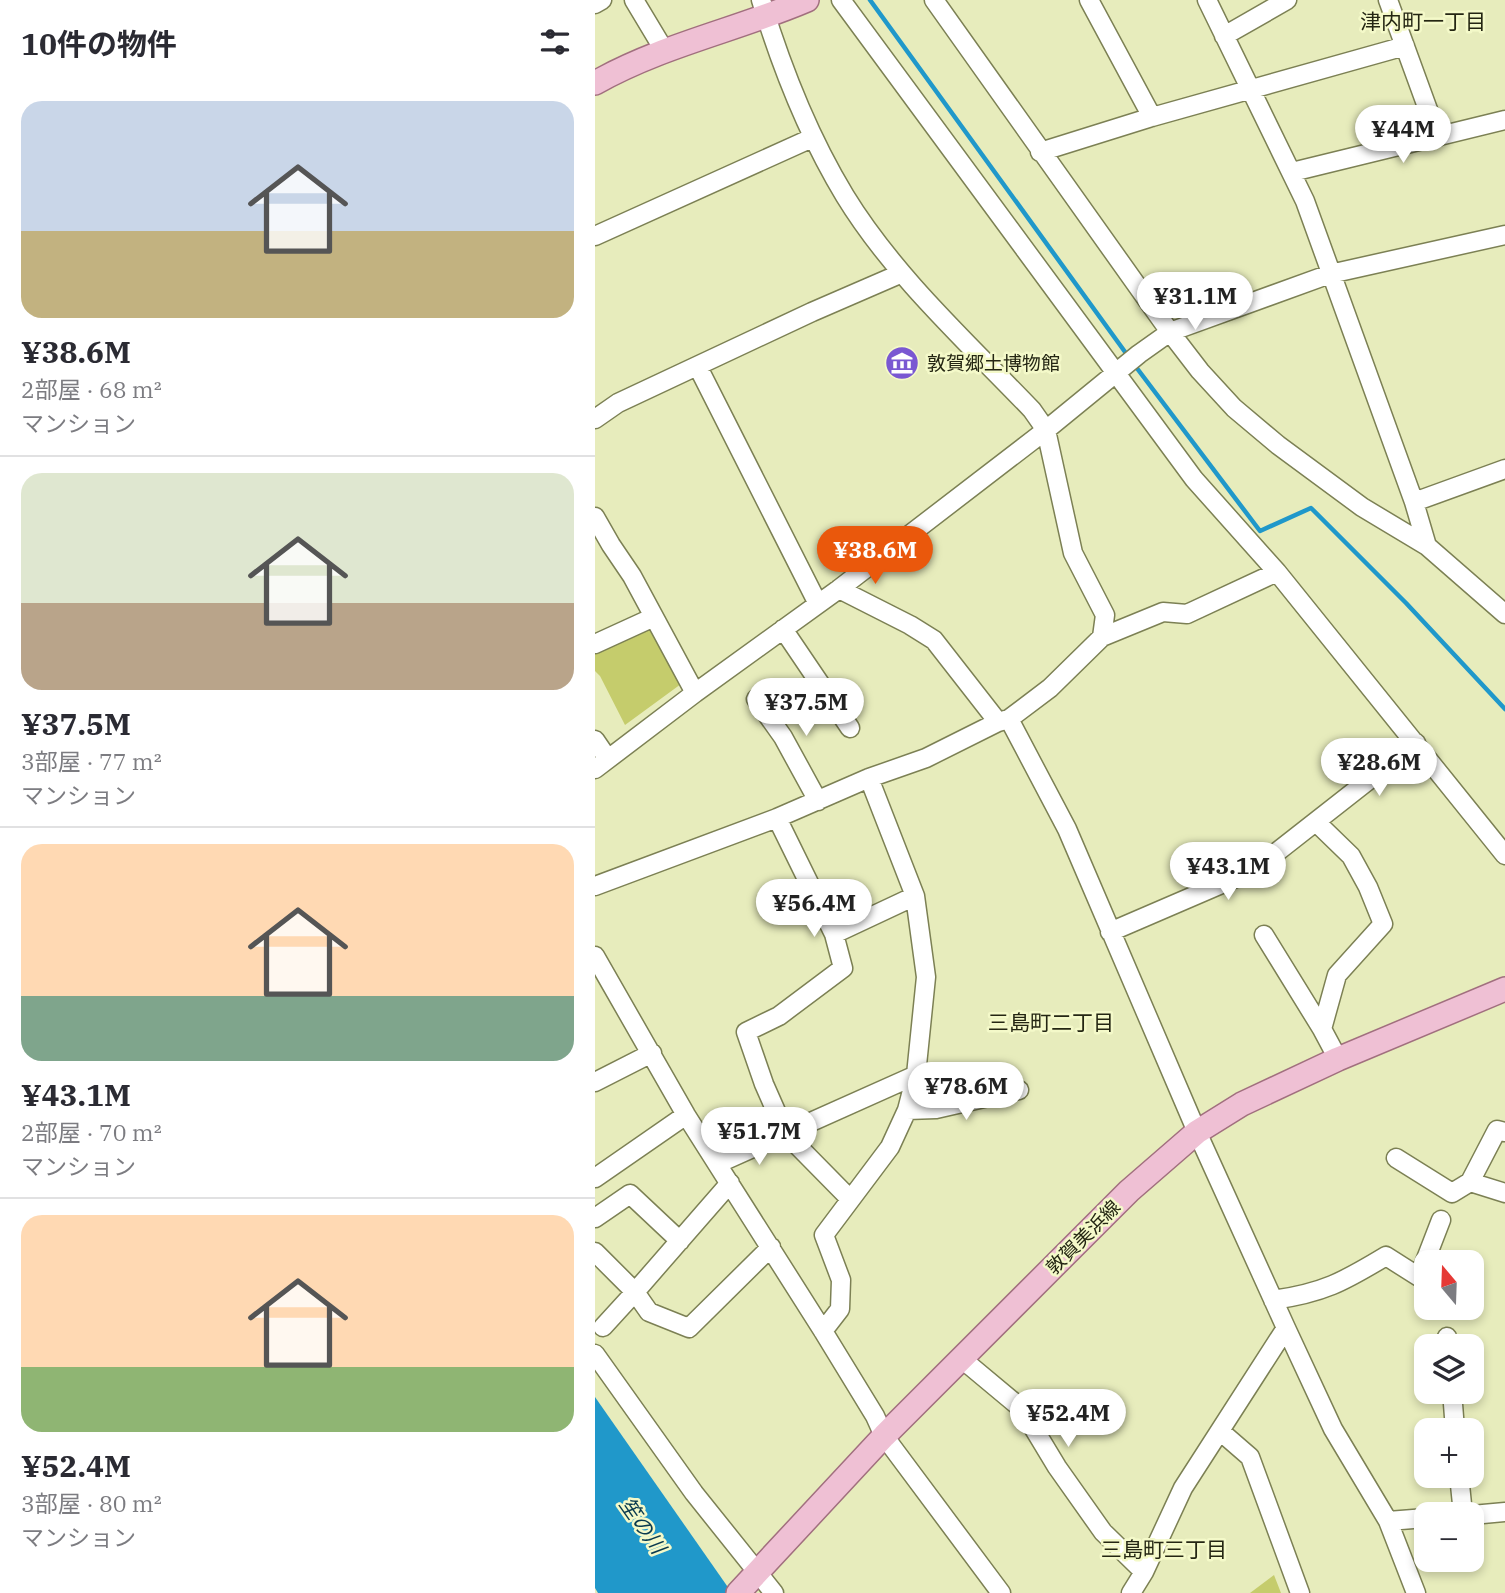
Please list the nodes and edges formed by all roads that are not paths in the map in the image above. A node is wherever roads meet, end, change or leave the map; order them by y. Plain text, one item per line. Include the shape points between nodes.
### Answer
1 (602, 0) edge
2 (634, 0) edge
3 (807, 0) edge
4 (841, 0) edge
5 (934, 0) edge
6 (1089, 0) edge
7 (1207, 0) edge
8 (1287, 0) edge
9 (1388, 0) edge
10 (595, 4) edge
11 (763, 9) edge
12 (1224, 36) junction
13 (1405, 46) junction
14 (664, 50) junction
15 (595, 83) edge
16 (1250, 88) junction
17 (1152, 117) junction
18 (1505, 120) edge
19 (1438, 137) junction
20 (812, 138) junction
21 (1040, 152) junction
22 (1292, 172) junction
23 (1505, 234) edge
24 (595, 236) edge
25 (902, 273) junction
26 (1330, 274) junction
27 (1170, 332) junction
28 (698, 367) junction
29 (1121, 371) junction
30 (595, 419) edge
31 (1046, 430) junction
32 (1505, 469) edge
33 (1414, 502) junction
34 (595, 517) edge
35 (1427, 546) junction
36 (1277, 572) junction
37 (839, 589) junction
38 (818, 604) junction
39 (1505, 614) edge
40 (654, 617) junction
41 (783, 629) junction
42 (1102, 636) junction
43 (595, 644) edge
44 (695, 693) junction
45 (756, 699) dead end
46 (1003, 720) junction
47 (850, 728) dead end
48 (595, 740) edge
49 (1416, 743) junction
50 (602, 764) edge
51 (869, 778) junction
52 (818, 801) junction
53 (777, 818) junction
54 (1317, 822) junction
55 (1505, 855) edge
56 (595, 886) edge
57 (915, 896) junction
58 (1110, 932) junction
59 (834, 934) junction
60 (1264, 935) dead end
61 (595, 956) edge
62 (1505, 989) edge
63 (1322, 1029) junction
64 (652, 1053) junction
65 (1338, 1059) junction
66 (916, 1075) junction
67 (595, 1082) edge
68 (1019, 1090) dead end
69 (908, 1110) junction
70 (686, 1115) junction
71 (1197, 1132) junction
72 (1505, 1132) edge
73 (786, 1134) junction
74 (1396, 1158) dead end
75 (717, 1164) junction
76 (598, 1170) edge
77 (1471, 1182) junction
78 (730, 1183) junction
79 (1505, 1193) edge
80 (850, 1199) junction
81 (595, 1218) edge
82 (1441, 1220) dead end
83 (680, 1241) junction
84 (771, 1247) junction
85 (595, 1252) edge
86 (635, 1292) junction
87 (1273, 1300) junction
88 (603, 1327) dead end
89 (1286, 1328) junction
90 (823, 1331) junction
91 (595, 1354) edge
92 (962, 1359) junction
93 (1220, 1431) junction
94 (884, 1436) junction
95 (1505, 1512) edge
96 (1484, 1514) edge
97 (1414, 1519) edge
98 (1388, 1521) junction
99 (759, 1572) junction
100 (1144, 1572) junction
101 (739, 1592) edge
102 (774, 1593) edge
103 (1001, 1593) edge
104 (1131, 1593) edge
105 (1300, 1593) edge
106 (1416, 1593) edge

1 - 10 street
2 - 14 street
3 - 11 main road
4 - 29 street
5 - 21 street
6 - 17 street
7 - 12 street
8 - 12 street
9 - 13 street
11 - 14 main road
11 - 20 street
12 - 16 street
13 - 16 street
13 - 19 street
14 - 15 main road
16 - 17 street
16 - 22 street
17 - 21 street
18 - 19 street
19 - 22 street
20 - 24 street
20 - 25 street via 846,198
21 - 27 street
22 - 26 street
23 - 26 street
25 - 28 street
25 - 31 street
26 - 27 street
26 - 33 street
27 - 29 street
27 - 35 street via 1234,408 1278,445 1362,507
28 - 30 street via 618,403
28 - 38 street
29 - 31 street
29 - 36 street via 1194,479
31 - 37 street
31 - 42 street via 1073,553 1105,615
32 - 33 street
33 - 35 street
34 - 40 street
35 - 39 street
36 - 42 street via 1187,614 1163,612
36 - 49 street
37 - 38 street
37 - 46 street via 934,640
38 - 41 street
40 - 43 street
40 - 44 street
41 - 44 street
41 - 47 street
42 - 46 street via 1050,688
44 - 50 street
45 - 52 street
46 - 51 street via 926,758
46 - 58 street via 1066,829
48 - 50 street
49 - 54 street
49 - 55 street
51 - 52 street
51 - 57 street
52 - 53 street
53 - 56 street
53 - 59 street
54 - 58 street via 1254,870
54 - 63 street via 1351,856 1383,924 1337,975
57 - 59 street
57 - 66 street via 926,977
58 - 71 street
59 - 73 street via 843,968 779,1016 746,1032
60 - 63 street
61 - 64 street
62 - 65 main road, 敦賀美浜線
63 - 65 street
64 - 67 street
64 - 70 street
65 - 71 main road, 敦賀美浜線 via 1242,1104
66 - 69 street
66 - 73 street
68 - 69 street via 936,1109
69 - 80 street via 890,1147
70 - 75 street
70 - 76 street
71 - 87 street
71 - 92 main road, 敦賀美浜線 via 1129,1191
72 - 77 street via 1497,1130
73 - 75 street
73 - 80 street
74 - 77 street via 1452,1193
75 - 78 street
77 - 79 street
78 - 83 street
78 - 84 street
80 - 90 street via 824,1235 841,1280 839,1309
81 - 83 street via 630,1195
82 - 87 street via 1419,1277 1386,1256 1340,1283 1308,1295
83 - 86 street
84 - 86 street via 689,1328 649,1312
84 - 90 street
85 - 86 street
86 - 88 street
87 - 89 street
89 - 93 street
89 - 98 street via 1333,1429
90 - 94 street
91 - 99 street via 694,1493
92 - 94 main road, 敦賀美浜線
92 - 100 street via 1021,1409 1103,1532
93 - 100 street via 1183,1488
93 - 105 street via 1250,1457
94 - 99 main road, 敦賀美浜線
94 - 103 street
95 - 96 street
97 - 98 street
98 - 106 street
99 - 101 main road, 敦賀美浜線
99 - 102 street
100 - 104 street

